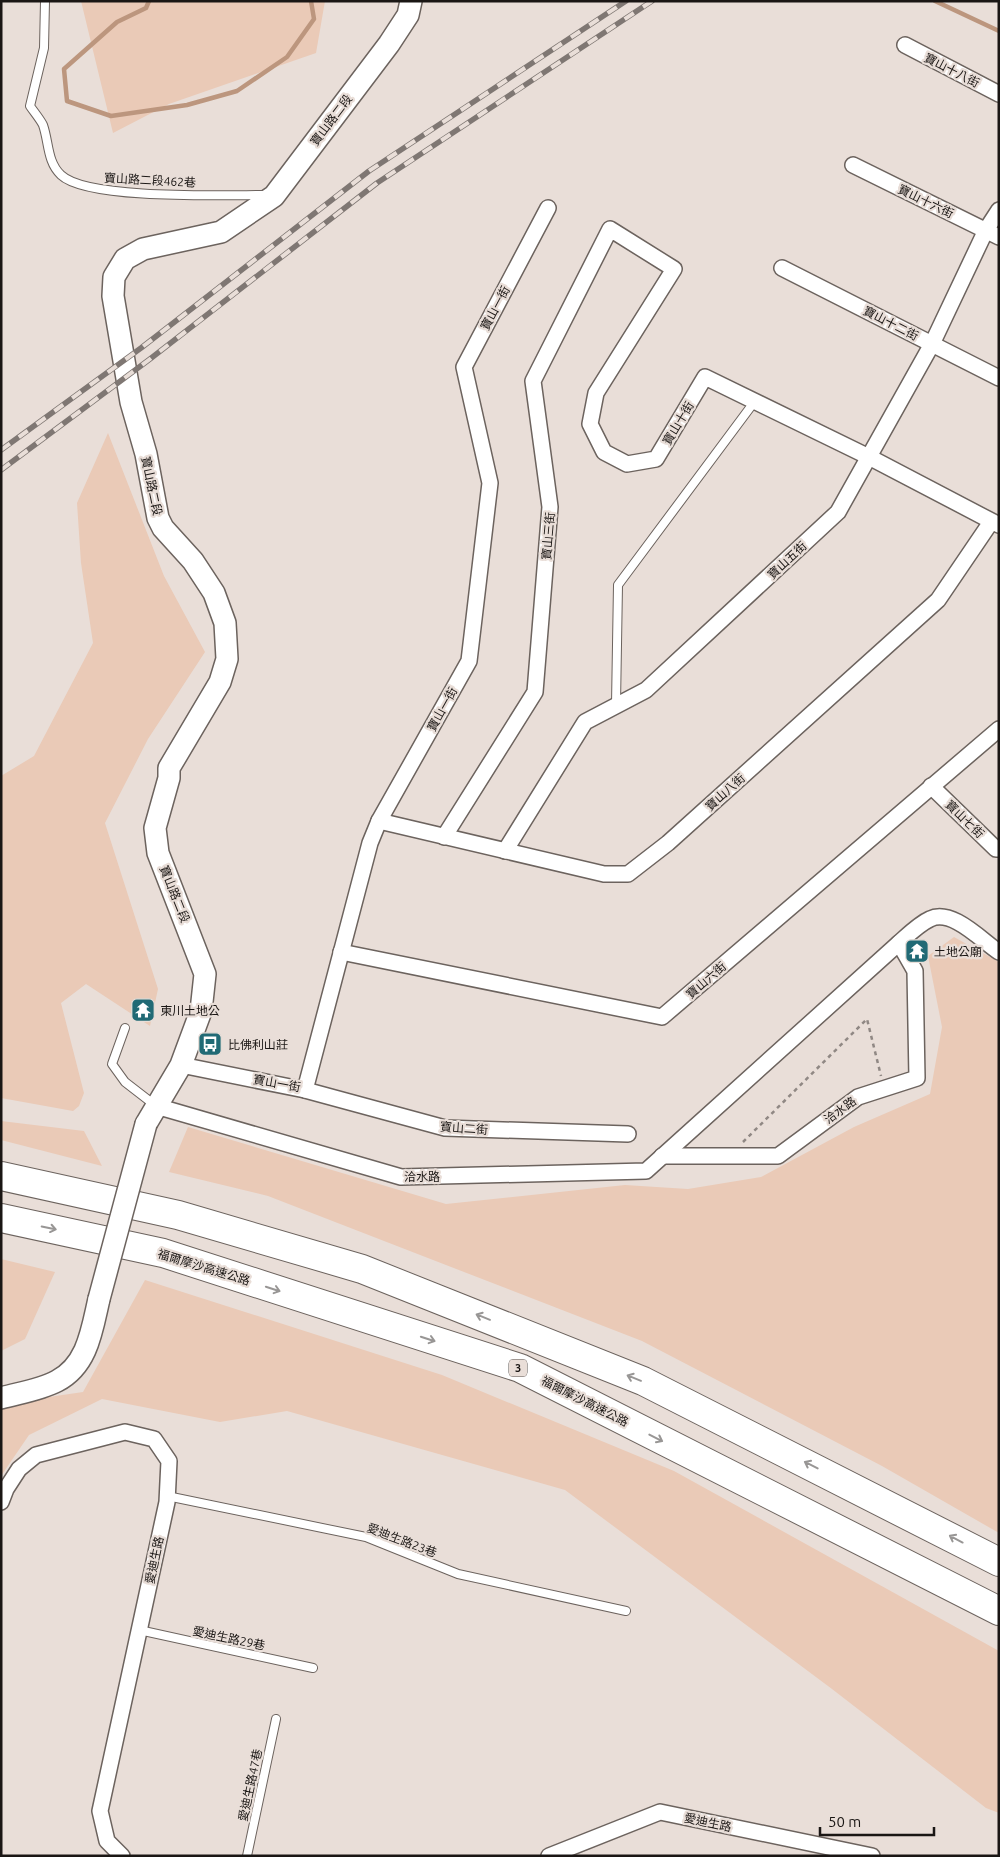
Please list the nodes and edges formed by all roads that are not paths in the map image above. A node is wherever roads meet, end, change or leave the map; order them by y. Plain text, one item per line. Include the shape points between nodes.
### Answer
1 (45, 1) edge
2 (411, 1) edge
3 (905, 46) dead end
4 (999, 94) edge
5 (853, 165) dead end
6 (274, 196) junction
7 (548, 208) dead end
8 (999, 210) edge
9 (610, 229) joint
10 (993, 233) edge
11 (782, 268) dead end
12 (932, 344) junction
13 (999, 378) edge
14 (755, 402) junction
15 (869, 457) junction
16 (995, 524) edge
17 (616, 704) junction
18 (999, 729) edge
19 (931, 786) junction
20 (379, 821) junction
21 (444, 837) junction
22 (999, 849) edge
23 (505, 851) junction
24 (899, 943) junction
25 (341, 952) junction
26 (999, 952) edge
27 (125, 1028) dead end
28 (181, 1065) junction
29 (305, 1090) junction
30 (156, 1106) junction
31 (628, 1134) dead end
32 (662, 1156) junction
33 (1, 1176) edge
34 (1, 1218) edge
35 (1, 1398) edge
36 (167, 1496) junction
37 (1, 1502) edge
38 (999, 1562) edge
39 (626, 1611) dead end
40 (999, 1611) edge
41 (139, 1630) junction
42 (313, 1668) dead end
43 (276, 1719) dead end
44 (122, 1856) edge
45 (247, 1856) edge
46 (549, 1856) edge
47 (872, 1856) edge

1 - 6 lane, 寶山路二段462巷 via 44,48 30,106 42,125 50,157 61,175 74,182 120,192
2 - 6 street, 寶山路二段 via 408,15 390,44
3 - 4 street, 寶山十八街
5 - 10 street, 寶山十六街
6 - 28 street, 寶山路二段 via 221,232 144,248 125,259 114,277 112,296 131,402 146,454 158,518 209,585 225,623 227,659 220,682 169,768 155,828 158,853 205,974 201,1011
7 - 20 street, 寶山一街 via 464,367 490,484 469,661
8 - 10 street, 寶山五街
9 - 14 street, 寶山十街 via 674,269 596,393 590,424 604,452 627,464 656,459 705,378
9 - 21 street, 寶山三街 via 533,382 550,507 535,692
10 - 12 street, 寶山五街
11 - 12 street, 寶山十二街
12 - 13 street, 寶山十二街
12 - 15 street, 寶山五街
14 - 15 street, 寶山十街
14 - 17 lane via 618,585
15 - 16 street, 寶山十街
15 - 17 street, 寶山五街 via 838,512 646,690
16 - 23 street, 寶山八街 via 938,600 668,844 628,874 604,874
17 - 23 street, 寶山五街 via 585,722
18 - 19 street, 寶山六街
19 - 22 street, 寶山七街
19 - 25 street, 寶山六街 via 662,1017
20 - 21 street, 寶山八街
20 - 25 street, 寶山一街 via 370,843
21 - 23 street, 寶山八街
24 - 26 street, 洽水路 via 930,919 939,916 963,924
24 - 32 street, 洽水路
24 - 32 street, 洽水路 via 916,972 917,1078 858,1097 778,1156
25 - 29 street, 寶山一街
27 - 30 lane via 112,1064 124,1082
28 - 29 street, 寶山一街
28 - 30 street, 寶山路二段
29 - 31 street, 寶山二街 via 444,1128
30 - 32 street, 洽水路 via 401,1176 646,1171
30 - 35 street, 寶山路二段, bridge via 146,1124 88,1345 78,1364 57,1381
38 -> 33 highway via 643,1381 362,1269 178,1215
34 -> 40 highway, 福爾摩沙高速公路 / 3 via 164,1253 520,1368
36 - 37 street, 愛迪生路 via 169,1460 154,1439 125,1432 36,1455 19,1469
36 - 39 lane, 愛迪生路23巷 via 366,1537 458,1574
36 - 41 street, 愛迪生路
41 - 42 lane, 愛迪生路29巷
41 - 44 street, 愛迪生路 via 100,1811 107,1841
43 - 45 lane, 愛迪生路47巷
46 - 47 street, 愛迪生路 via 660,1812

